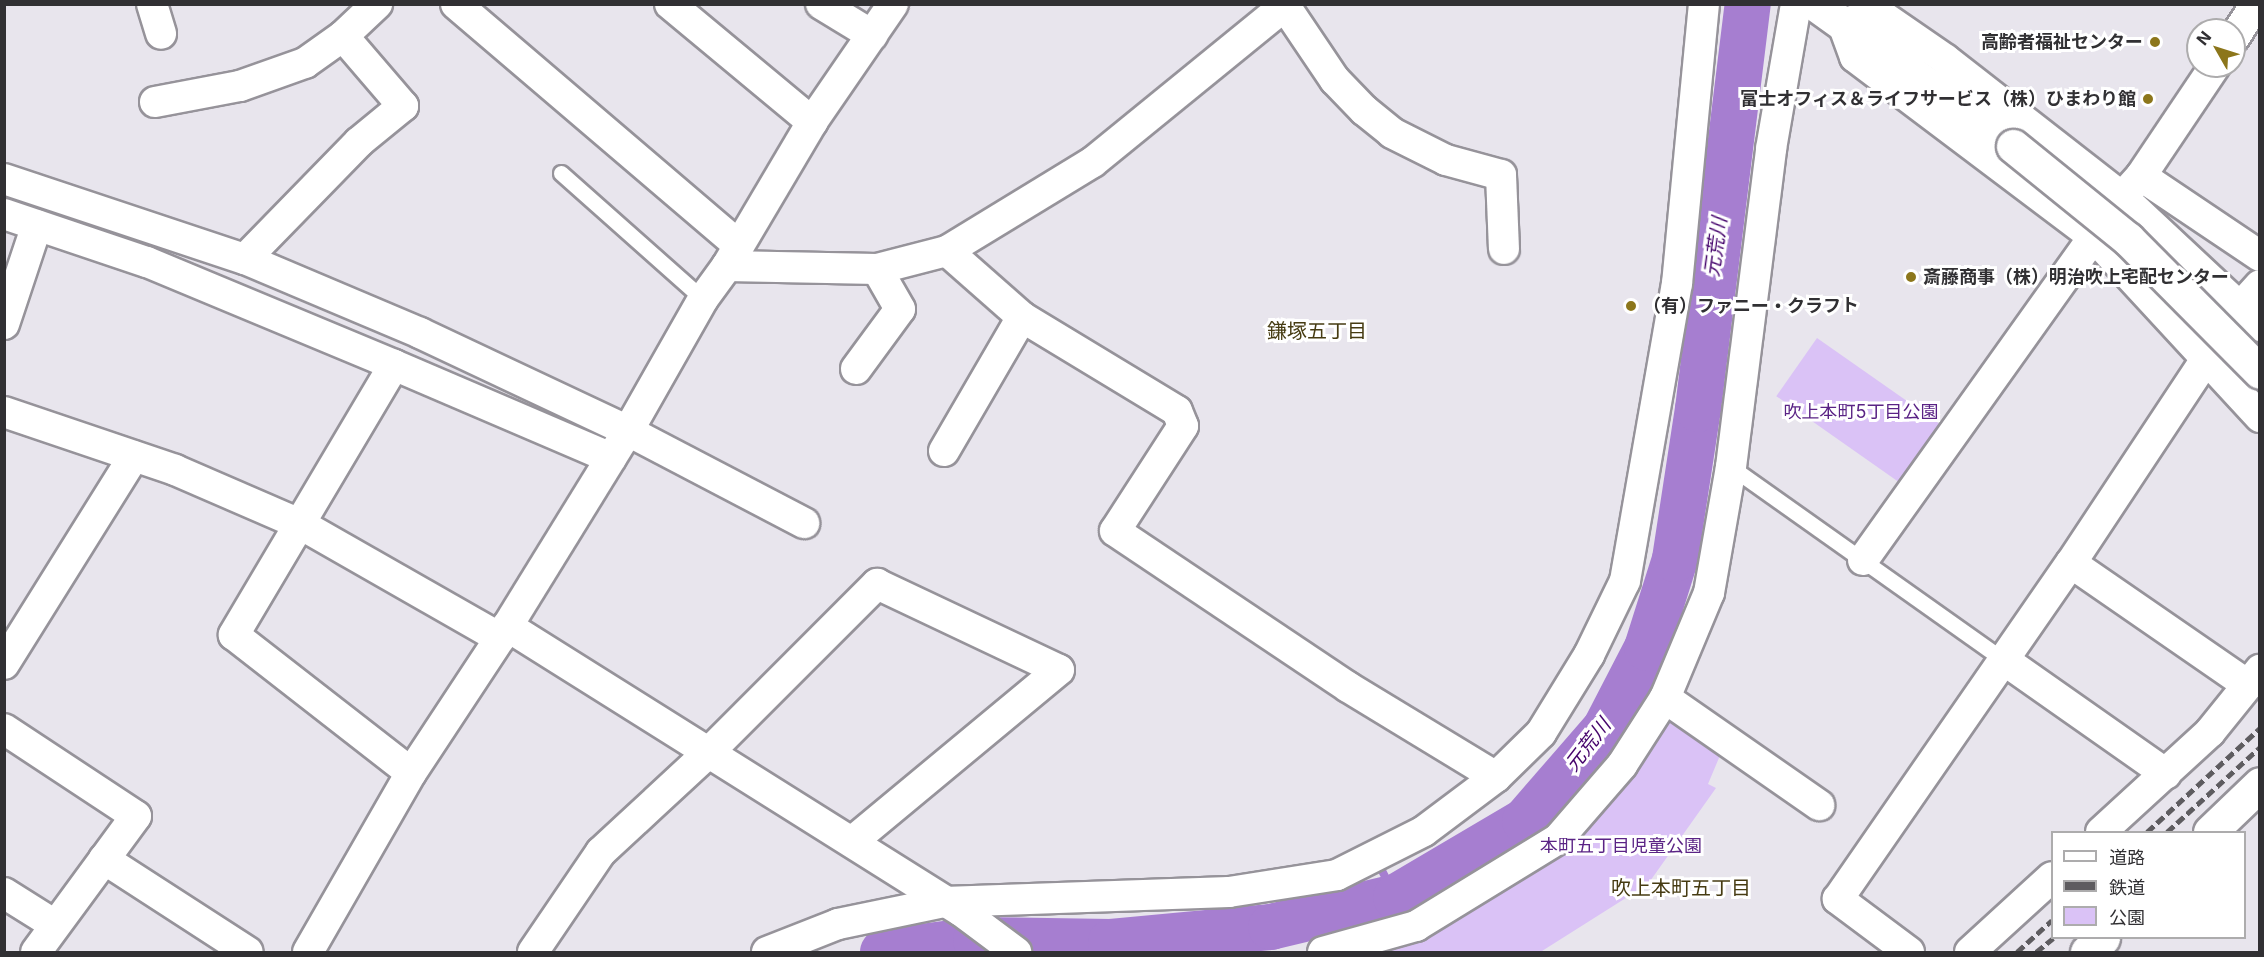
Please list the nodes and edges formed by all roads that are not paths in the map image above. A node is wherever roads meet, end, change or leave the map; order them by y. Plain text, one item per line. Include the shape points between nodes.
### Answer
1 (152, 4) edge
2 (377, 4) edge
3 (456, 4) edge
4 (670, 4) edge
5 (821, 4) edge
6 (893, 4) edge
7 (1704, 4) edge
8 (1796, 4) edge
9 (2256, 4) edge
10 (1286, 5) edge
11 (1837, 14) edge
12 (2246, 19) edge
13 (161, 34) dead end
14 (872, 35) junction
15 (343, 36) junction
16 (2207, 78) edge
17 (154, 102) dead end
18 (812, 122) junction
19 (561, 173) dead end
20 (4, 179) edge
21 (2131, 187) junction
22 (4, 214) edge
23 (37, 225) junction
24 (2094, 237) junction
25 (1504, 249) dead end
26 (947, 251) junction
27 (2259, 255) edge
28 (732, 256) junction
29 (245, 259) junction
30 (877, 269) junction
31 (703, 299) junction
32 (2253, 306) edge
33 (1022, 317) junction
34 (4, 324) edge
35 (2206, 359) junction
36 (394, 365) junction
37 (856, 369) dead end
38 (2259, 372) edge
39 (4, 412) edge
40 (2259, 417) edge
41 (628, 432) junction
42 (944, 450) dead end
43 (134, 456) junction
44 (611, 458) junction
45 (1731, 467) junction
46 (804, 523) dead end
47 (300, 524) junction
48 (1863, 560) junction
49 (2071, 563) junction
50 (504, 632) junction
51 (2004, 660) junction
52 (4, 664) edge
53 (2254, 678) edge
54 (1665, 698) junction
55 (4, 729) edge
56 (709, 752) junction
57 (411, 773) junction
58 (2166, 774) junction
59 (1496, 777) junction
60 (2259, 784) edge
61 (1819, 805) dead end
62 (2102, 831) edge
63 (2211, 831) edge
64 (852, 842) junction
65 (104, 859) junction
66 (2051, 878) edge
67 (4, 893) edge
68 (952, 907) junction
69 (55, 925) junction
70 (2102, 939) edge
71 (36, 952) edge
72 (248, 952) edge
73 (308, 952) edge
74 (533, 952) edge
75 (767, 952) edge
76 (1016, 952) edge
77 (1323, 952) edge
78 (1909, 952) edge
79 (1970, 952) edge
80 (2087, 952) edge

1 - 13 street
2 - 15 street
3 - 28 street
4 - 18 street
5 - 14 street
6 - 14 street
7 - 59 street via 1677,284 1625,580 1589,655 1541,733
8 - 45 street via 1771,149
9 - 12 street
10 - 25 street via 1335,80 1392,133 1446,160 1501,175
10 - 26 street via 1093,162
11 - 21 street via 1878,13
11 - 24 street via 1855,57
11 - 38 main road, bridge via 2013,146 2128,239
14 - 18 street
15 - 17 street via 305,63 240,86
15 - 29 street via 403,106 358,142
16 - 21 street
18 - 28 street
19 - 31 lane
20 - 29 street
21 - 24 street
21 - 27 street
21 - 32 street
22 - 23 street
23 - 34 street
23 - 36 street via 147,262
24 - 35 street
24 - 48 street
26 - 30 street
26 - 33 street
28 - 30 street
28 - 31 street
29 - 41 street via 420,333
30 - 37 street via 900,309
31 - 41 street
32 - 35 street
33 - 42 street
33 - 59 street via 1177,411 1183,426 1116,531 1348,687
35 - 40 street
35 - 49 street
36 - 44 street
36 - 47 street
39 - 43 street
41 - 44 street
41 - 46 street
43 - 47 street
43 - 52 street
44 - 50 street
45 - 48 lane
45 - 54 street via 1709,593
47 - 50 street
47 - 57 street via 234,635
48 - 51 lane
49 - 51 street
49 - 53 street
50 - 56 street
50 - 57 street
51 - 58 street
51 - 78 street via 1838,899
53 - 58 street via 2210,732
54 - 61 street
54 - 77 street via 1622,765 1558,839 1416,926
55 - 65 street via 136,816
56 - 64 street
56 - 64 street via 877,584 1059,670
56 - 74 street via 601,852
57 - 73 street
58 - 62 street
59 - 68 street via 1425,831 1337,875 1229,892
60 - 63 main road
64 - 68 street
65 - 69 street
65 - 72 street
66 - 79 street
67 - 69 street
68 - 75 street via 838,924
68 - 76 street
69 - 71 street
70 - 80 main road

